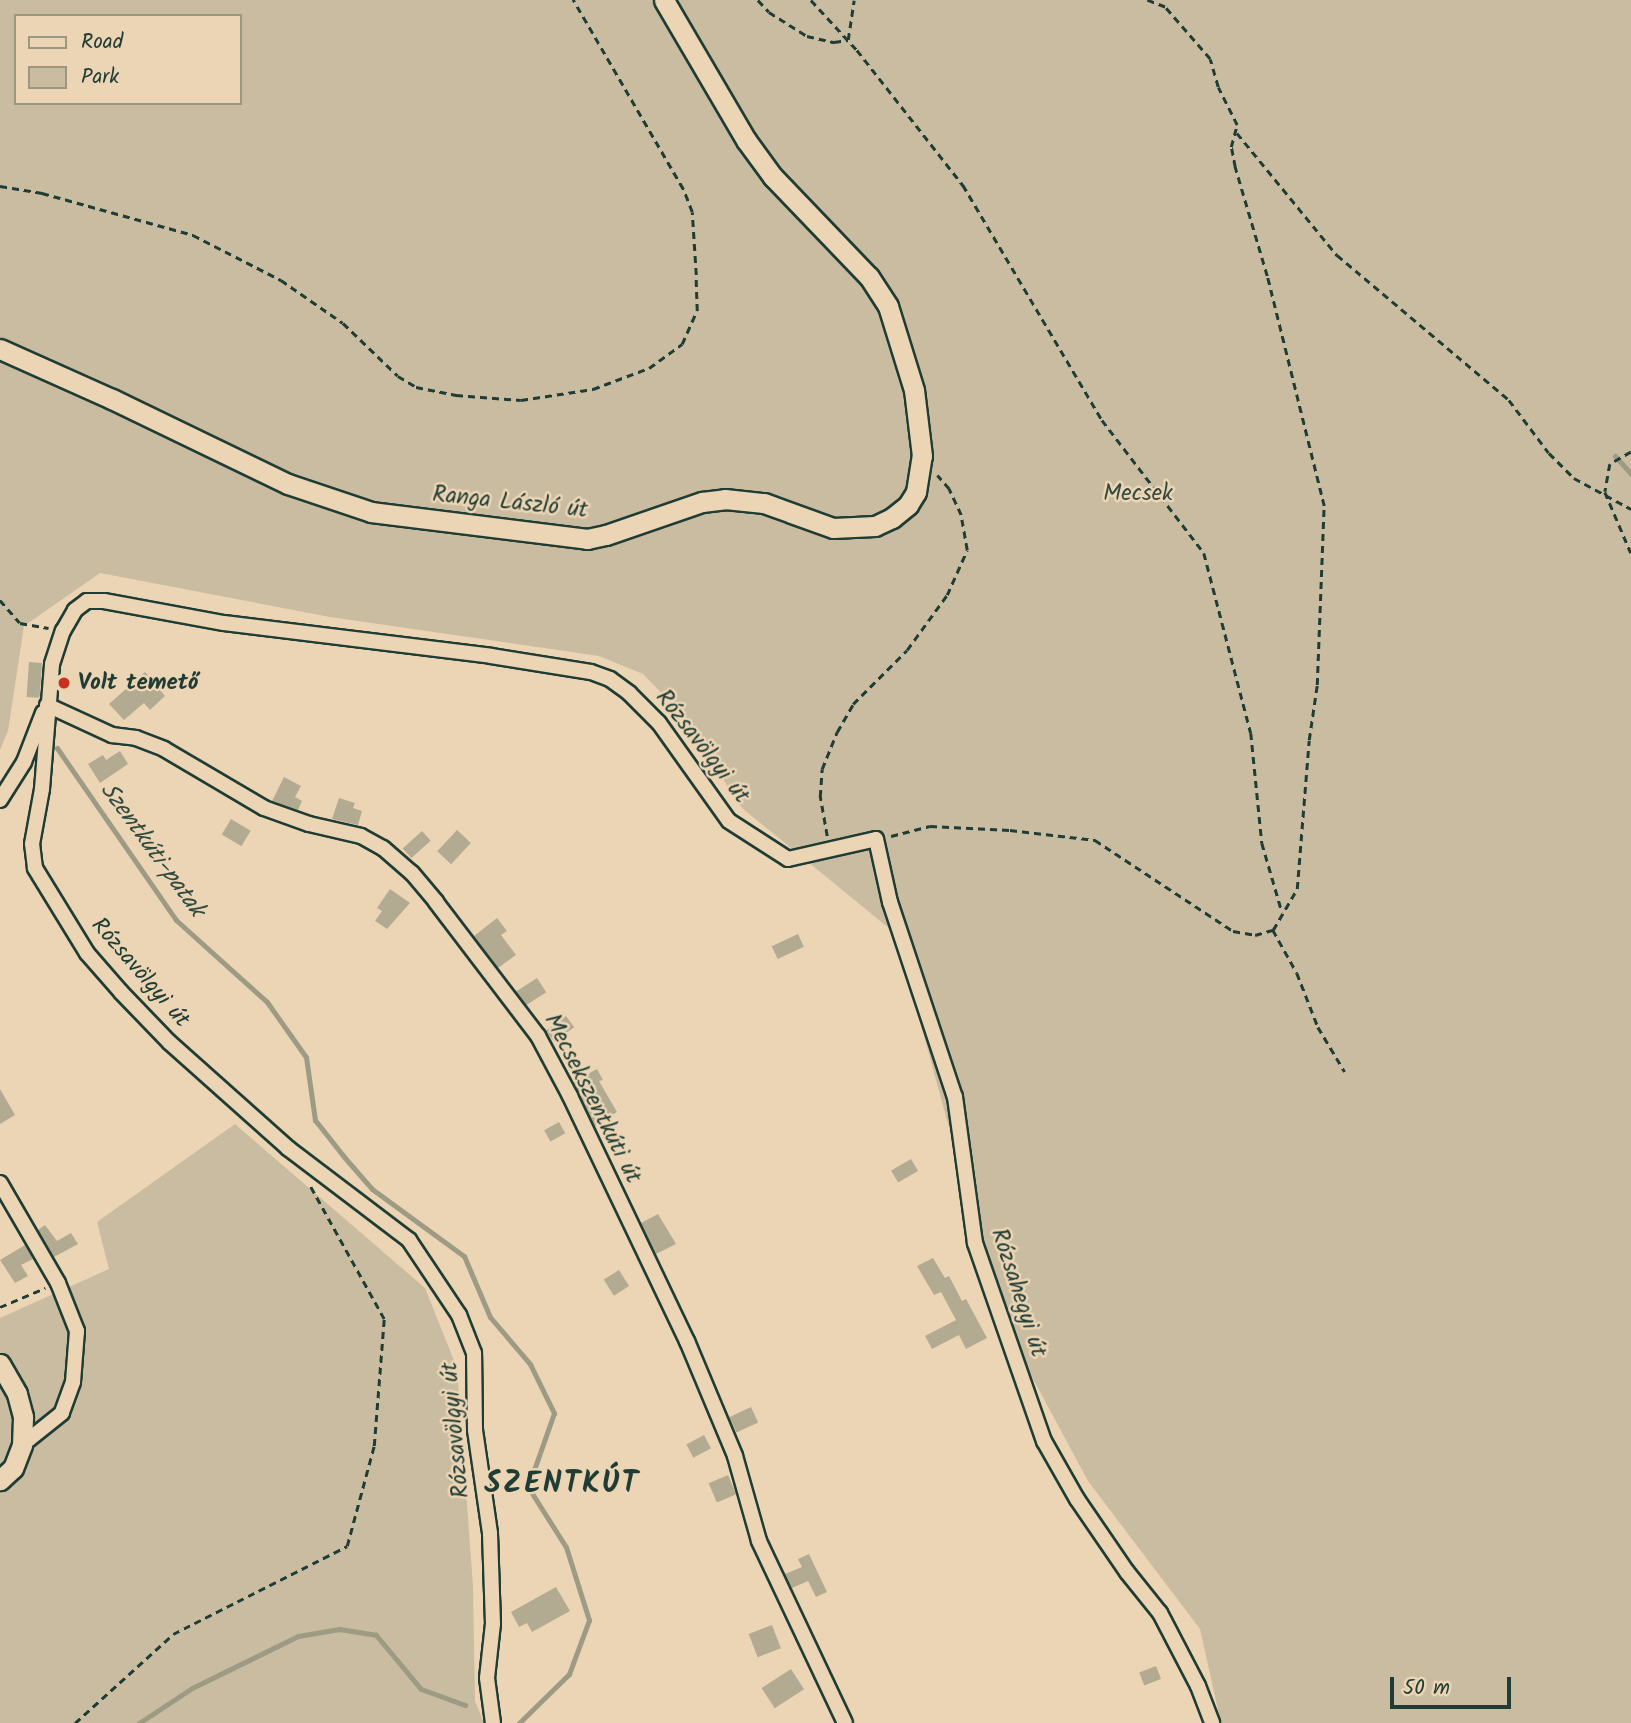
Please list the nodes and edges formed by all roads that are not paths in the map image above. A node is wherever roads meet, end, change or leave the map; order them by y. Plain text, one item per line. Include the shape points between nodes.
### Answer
1 (664, 0) edge
2 (0, 349) edge
3 (47, 705) junction
4 (0, 800) edge
5 (876, 839) joint
6 (0, 1183) edge
7 (0, 1364) edge
8 (22, 1445) junction
9 (0, 1480) edge
10 (493, 1723) edge
11 (845, 1723) edge
12 (1212, 1723) edge

1 - 2 main road, Ranga László út via 746,140 774,177 869,277 888,306 914,390 922,456 916,492 908,505 875,526 832,528 764,503 725,499 702,502 606,536 566,537 371,512 288,484
3 - 4 street via 24,762
3 - 5 street, Rózsavölgyi út via 52,664 63,631 75,610 87,601 591,672 629,692 659,723 729,821 788,859
3 - 10 street, Rózsavölgyi út via 42,789 32,844 35,868 87,953 180,1052 288,1148 409,1240 459,1315 474,1353 475,1430 490,1533 493,1624 487,1678
3 - 11 street, Mecsekszentkúti út via 112,735 163,748 264,808 361,836 412,873 436,902 538,1036 570,1096 687,1341 735,1456 759,1541
5 - 12 street, Rózsahegyi út via 890,902 955,1097 975,1243 1044,1441 1077,1499 1160,1613
6 - 8 street via 58,1283 77,1331 73,1382 62,1413
7 - 8 main road via 23,1416
8 - 9 main road via 13,1468

